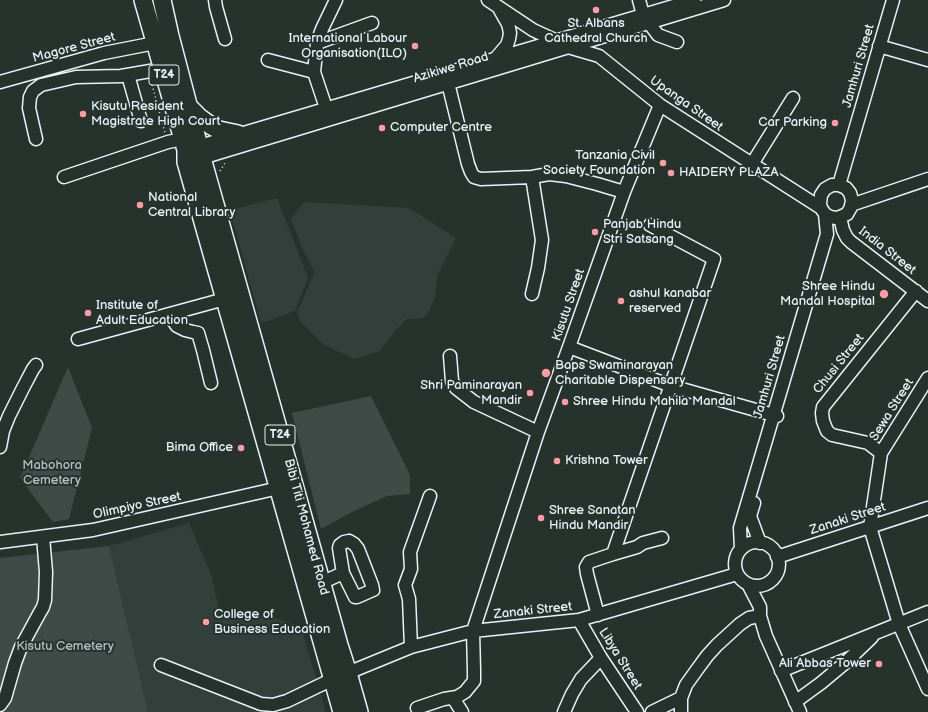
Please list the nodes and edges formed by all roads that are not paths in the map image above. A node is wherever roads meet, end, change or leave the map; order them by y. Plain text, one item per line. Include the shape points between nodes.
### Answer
1 (142, 0) edge
2 (162, 0) edge
3 (215, 0) edge
4 (336, 0) edge
5 (639, 0) edge
6 (694, 0) edge
7 (724, 0) edge
8 (893, 0) edge
9 (493, 3) edge
10 (646, 19) junction
11 (372, 23) dead end
12 (609, 35) junction
13 (225, 39) dead end
14 (555, 41) junction
15 (677, 42) dead end
16 (155, 43) junction
17 (317, 43) junction
18 (880, 46) junction
19 (568, 47) junction
20 (599, 56) junction
21 (496, 58) junction
22 (268, 60) dead end
23 (928, 60) edge
24 (162, 68) junction
25 (314, 72) junction
26 (128, 75) junction
27 (0, 82) edge
28 (448, 83) junction
29 (793, 98) dead end
30 (660, 105) junction
31 (189, 107) junction
32 (326, 108) junction
33 (141, 121) dead end
34 (238, 134) junction
35 (36, 139) dead end
36 (191, 151) junction
37 (752, 164) junction
38 (532, 176) junction
39 (64, 177) dead end
40 (928, 179) edge
41 (839, 185) junction
42 (624, 192) junction
43 (820, 195) junction
44 (801, 196) junction
45 (851, 205) junction
46 (830, 214) junction
47 (650, 225) dead end
48 (916, 291) junction
49 (532, 294) dead end
50 (225, 298) junction
51 (928, 301) edge
52 (169, 315) junction
53 (78, 339) dead end
54 (569, 347) junction
55 (450, 356) dead end
56 (36, 365) dead end
57 (928, 378) edge
58 (211, 383) dead end
59 (671, 386) junction
60 (775, 416) junction
61 (538, 432) junction
62 (0, 447) edge
63 (881, 453) junction
64 (279, 488) junction
65 (430, 496) dead end
66 (928, 508) edge
67 (870, 527) junction
68 (43, 537) junction
69 (662, 538) dead end
70 (0, 542) edge
71 (760, 543) junction
72 (741, 549) junction
73 (613, 554) junction
74 (777, 557) junction
75 (343, 573) dead end
76 (737, 574) junction
77 (772, 580) junction
78 (321, 583) junction
79 (748, 584) junction
80 (760, 611) junction
81 (928, 612) edge
82 (598, 615) junction
83 (580, 620) junction
84 (899, 624) junction
85 (473, 631) junction
86 (878, 632) junction
87 (411, 647) junction
88 (602, 658) junction
89 (161, 665) dead end
90 (781, 671) junction
91 (341, 676) junction
92 (928, 689) edge
93 (453, 698) junction
94 (681, 698) junction
95 (0, 705) edge
96 (797, 707) edge
97 (417, 708) dead end
98 (342, 712) edge
99 (358, 712) edge
100 (462, 712) edge
101 (564, 712) edge
102 (637, 712) edge
103 (652, 712) edge
104 (681, 712) edge

1 - 16 highway, Bibi Titi Mohamed Road / T24
2 - 31 highway, Bibi Titi Mohamed Road / T24
3 - 13 street
4 - 17 street
5 - 10 street
6 - 10 street, Azikiwe Road
7 - 10 street, Azikiwe Road
8 - 18 street, Jamhuri Street
9 - 14 street, Upanga Street via 533,30
9 - 21 street via 508,24 510,33 507,45
10 - 12 street, Azikiwe Road
10 - 14 street, Azikiwe Road
10 - 15 street via 658,35
11 - 17 street
12 - 19 street, Azikiwe Road
12 - 20 street via 601,45
14 - 19 street, Upanga Street
14 - 21 street, Azikiwe Road
16 - 24 highway, Bibi Titi Mohamed Road / T24
16 - 27 street, Magore Street via 104,53
17 - 25 street
18 - 23 street
18 - 41 street, Jamhuri Street
19 - 20 street, Upanga Street
19 - 28 street, Azikiwe Road
20 - 30 street, Upanga Street
21 - 32 street, Azikiwe Road
22 - 25 street
24 - 26 street
24 - 36 highway, Bibi Titi Mohamed Road / T24
25 - 32 street
26 - 33 street
26 - 35 street via 76,77 42,85 33,91 29,108
28 - 36 street, Azikiwe Road
28 - 38 street via 468,164 474,177 481,179
29 - 37 street
30 - 37 street, Upanga Street
30 - 42 street, Kisutu Street
31 - 34 highway via 219,130
31 - 36 highway, Bibi Titi Mohamed Road / T24
32 - 34 street, Azikiwe Road
34 - 36 street, Azikiwe Road
36 - 39 street via 168,142
36 - 50 highway, Bibi Titi Mohamed Road / T24
36 - 78 highway, Bibi Titi Mohamed Road / T24
37 - 44 street, Upanga Street
38 - 42 street via 566,176
38 - 49 street via 542,240
40 - 45 street
41 - 43 street via 832,185
41 - 45 street via 850,193
42 - 54 street, Kisutu Street
43 - 44 street
43 - 46 street via 820,204
44 - 46 street, Upanga Street
45 - 46 street via 847,214
46 - 48 street, India Street via 851,242
46 - 60 street, Jamhuri Street via 833,234
47 - 59 street via 714,259
48 - 51 street, India Street
48 - 63 street, Chusi Street via 823,407 823,422 832,435 868,444
50 - 52 street
50 - 64 highway, Bibi Titi Mohamed Road / T24
52 - 53 street
52 - 58 street via 177,326 198,333
54 - 59 street
54 - 61 street, Kisutu Street
55 - 61 street via 452,381 456,388 474,402
56 - 62 street via 9,416
57 - 63 street, Sewa Street
59 - 60 street
59 - 73 street
60 - 71 street, Jamhuri Street via 750,516
60 - 72 street, Jamhuri Street via 740,528
61 - 85 street, Kisutu Street
63 - 67 street, Sewa Street
64 - 68 street, Olimpiyo Street via 93,530
64 - 91 highway, Bibi Titi Mohamed Road / T24
65 - 87 street via 410,552 411,569 405,585 409,599
66 - 67 street, Zanaki Street
67 - 74 street, Zanaki Street
67 - 84 street
68 - 70 street, Olimpiyo Street
68 - 95 street via 45,600 21,647 5,698
69 - 73 street
71 - 72 street via 750,544
71 - 74 street via 772,548
72 - 76 street via 735,561
73 - 82 street via 590,562 586,567
74 - 77 street via 779,565
75 - 78 street
76 - 79 street
76 - 82 street, Zanaki Street
77 - 79 street via 760,586
77 - 80 street
78 - 91 highway, Bibi Titi Mohamed Road / T24 via 338,645
79 - 80 street
80 - 90 street via 766,636
80 - 94 street via 740,624 717,645 686,685
81 - 84 street
82 - 83 street, Zanaki Street
83 - 85 street, Zanaki Street
83 - 88 street, Libya Street
84 - 86 street
84 - 92 street
85 - 87 street, Zanaki Street
85 - 93 street, Kisutu Street via 474,681 465,692
86 - 90 street
86 - 96 street
87 - 91 street, Zanaki Street
88 - 101 street via 581,679
88 - 102 street, Libya Street
89 - 91 street, Zanaki Street via 261,704 273,705
90 - 96 street
91 - 98 highway, Bibi Titi Mohamed Road / T24
91 - 99 highway, Bibi Titi Mohamed Road / T24
93 - 97 street
93 - 100 street
94 - 103 street
94 - 104 street

